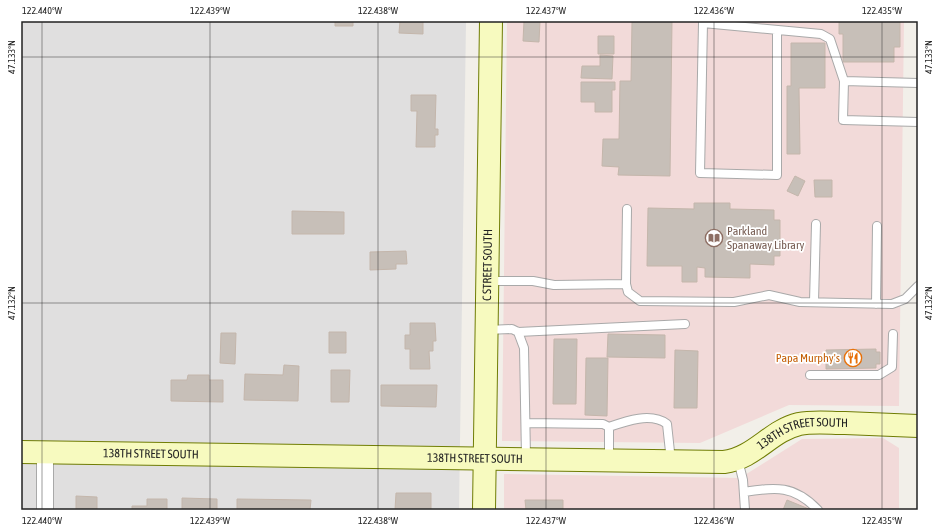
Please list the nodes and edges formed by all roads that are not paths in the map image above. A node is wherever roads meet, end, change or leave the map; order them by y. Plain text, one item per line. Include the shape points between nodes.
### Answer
1 (490, 21) edge
2 (703, 22) edge
3 (778, 30) junction
4 (844, 81) junction
5 (918, 83) edge
6 (918, 122) edge
7 (627, 208) dead end
8 (816, 224) dead end
9 (877, 226) dead end
10 (488, 281) junction
11 (626, 284) junction
12 (918, 286) edge
13 (814, 302) junction
14 (876, 304) junction
15 (685, 324) dead end
16 (486, 330) junction
17 (518, 332) junction
18 (893, 334) dead end
19 (810, 375) dead end
20 (526, 423) junction
21 (918, 426) edge
22 (609, 427) junction
23 (21, 452) edge
24 (45, 453) junction
25 (526, 459) junction
26 (485, 460) junction
27 (738, 460) junction
28 (609, 461) junction
29 (671, 462) junction
30 (744, 492) junction
31 (45, 510) edge
32 (484, 510) edge
33 (745, 510) edge
34 (818, 510) edge

1 - 10 street, C STREET SOUTH
2 - 3 lane
2 - 3 lane via 700,173 777,175
3 - 4 lane via 821,34 830,39
4 - 5 lane
4 - 6 lane via 842,120
7 - 11 lane
8 - 13 lane
9 - 14 lane
10 - 11 lane via 533,281 554,285
10 - 16 street, C STREET SOUTH
11 - 13 lane via 628,292 640,301 734,302 769,295 800,302
12 - 14 lane via 903,300 892,304
13 - 14 lane
15 - 17 lane
16 - 17 lane via 512,329
16 - 26 street, C STREET SOUTH
17 - 20 lane via 524,348
18 - 19 lane via 892,367 879,376
20 - 22 lane via 603,424
20 - 25 lane
21 - 27 street, 138TH STREET SOUTH via 825,422 799,424 783,431
22 - 28 lane
22 - 29 lane via 644,419 663,421 669,430
23 - 24 street, 138TH STREET SOUTH
24 - 26 street, 138TH STREET SOUTH
24 - 31 street
25 - 26 street, 138TH STREET SOUTH
25 - 28 street, 138TH STREET SOUTH
26 - 32 street, C STREET SOUTH
27 - 29 street, 138TH STREET SOUTH
27 - 30 lane
28 - 29 street, 138TH STREET SOUTH
30 - 33 lane
30 - 34 lane via 784,488

